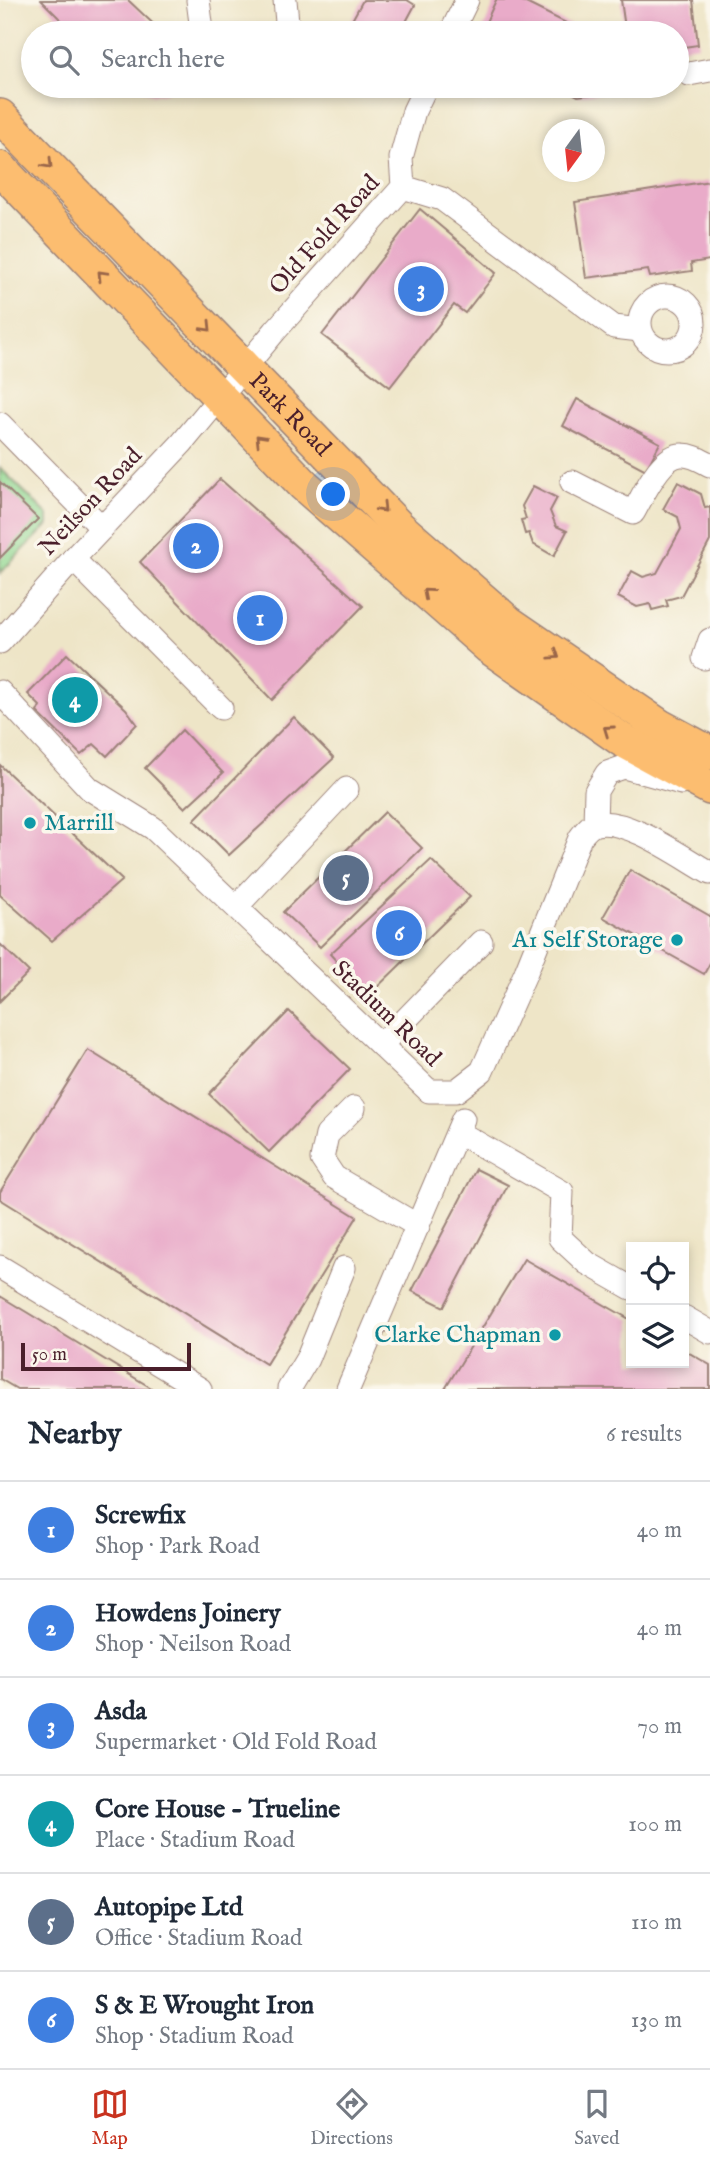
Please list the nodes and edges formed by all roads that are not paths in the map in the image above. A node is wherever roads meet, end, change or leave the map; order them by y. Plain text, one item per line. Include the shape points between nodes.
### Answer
1 (198, 0) edge
2 (285, 0) edge
3 (467, 0) edge
4 (201, 21) edge
5 (287, 21) edge
6 (457, 21) edge
7 (420, 98) edge
8 (0, 116) edge
9 (0, 168) edge
10 (403, 187) junction
11 (640, 330) dead end
12 (244, 367) junction
13 (219, 397) junction
14 (0, 424) edge
15 (710, 465) edge
16 (572, 482) dead end
17 (102, 528) junction
18 (74, 559) junction
19 (0, 642) edge
20 (0, 692) edge
21 (221, 708) dead end
22 (710, 753) edge
23 (707, 787) edge
24 (347, 789) dead end
25 (594, 824) junction
26 (710, 873) edge
27 (237, 906) junction
28 (481, 942) dead end
29 (381, 1045) junction
30 (354, 1108) dead end
31 (418, 1226) junction
32 (0, 1267) edge
33 (344, 1268) dead end
34 (626, 1285) edge
35 (689, 1320) edge
36 (710, 1332) edge
37 (200, 1389) edge
38 (289, 1389) edge
39 (348, 1389) edge

1 - 4 street
2 - 5 street
3 - 6 street
7 - 10 street, Old Fold Road via 401,158
8 -> 12 highway, Park Road
13 -> 9 highway, Park Road
10 - 11 street via 442,199 525,268 614,327
10 - 12 street, Old Fold Road
12 - 13 street, Old Fold Road
12 -> 22 highway, Park Road via 400,527 508,622 660,726
13 - 17 street, Neilson Road
23 -> 13 highway, Park Road via 622,740 489,646 304,485
14 - 17 street
15 - 16 street via 686,455 672,457 633,513
17 - 18 street, Neilson Road
18 - 19 street, Neilson Road
18 - 21 street
20 - 27 street, Stadium Road via 90,789 153,828
23 - 25 street via 624,767 607,772 596,791
24 - 27 street
25 - 26 street via 634,831
25 - 29 street, Stadium Road via 580,838 482,1071 456,1091 429,1091
27 - 29 street, Stadium Road
28 - 29 street
30 - 31 street via 327,1135 322,1159 334,1177
31 - 34 street via 461,1126 562,1192 560,1238 587,1263
31 - 39 street
32 - 37 street
33 - 38 street via 307,1359
35 - 36 street

